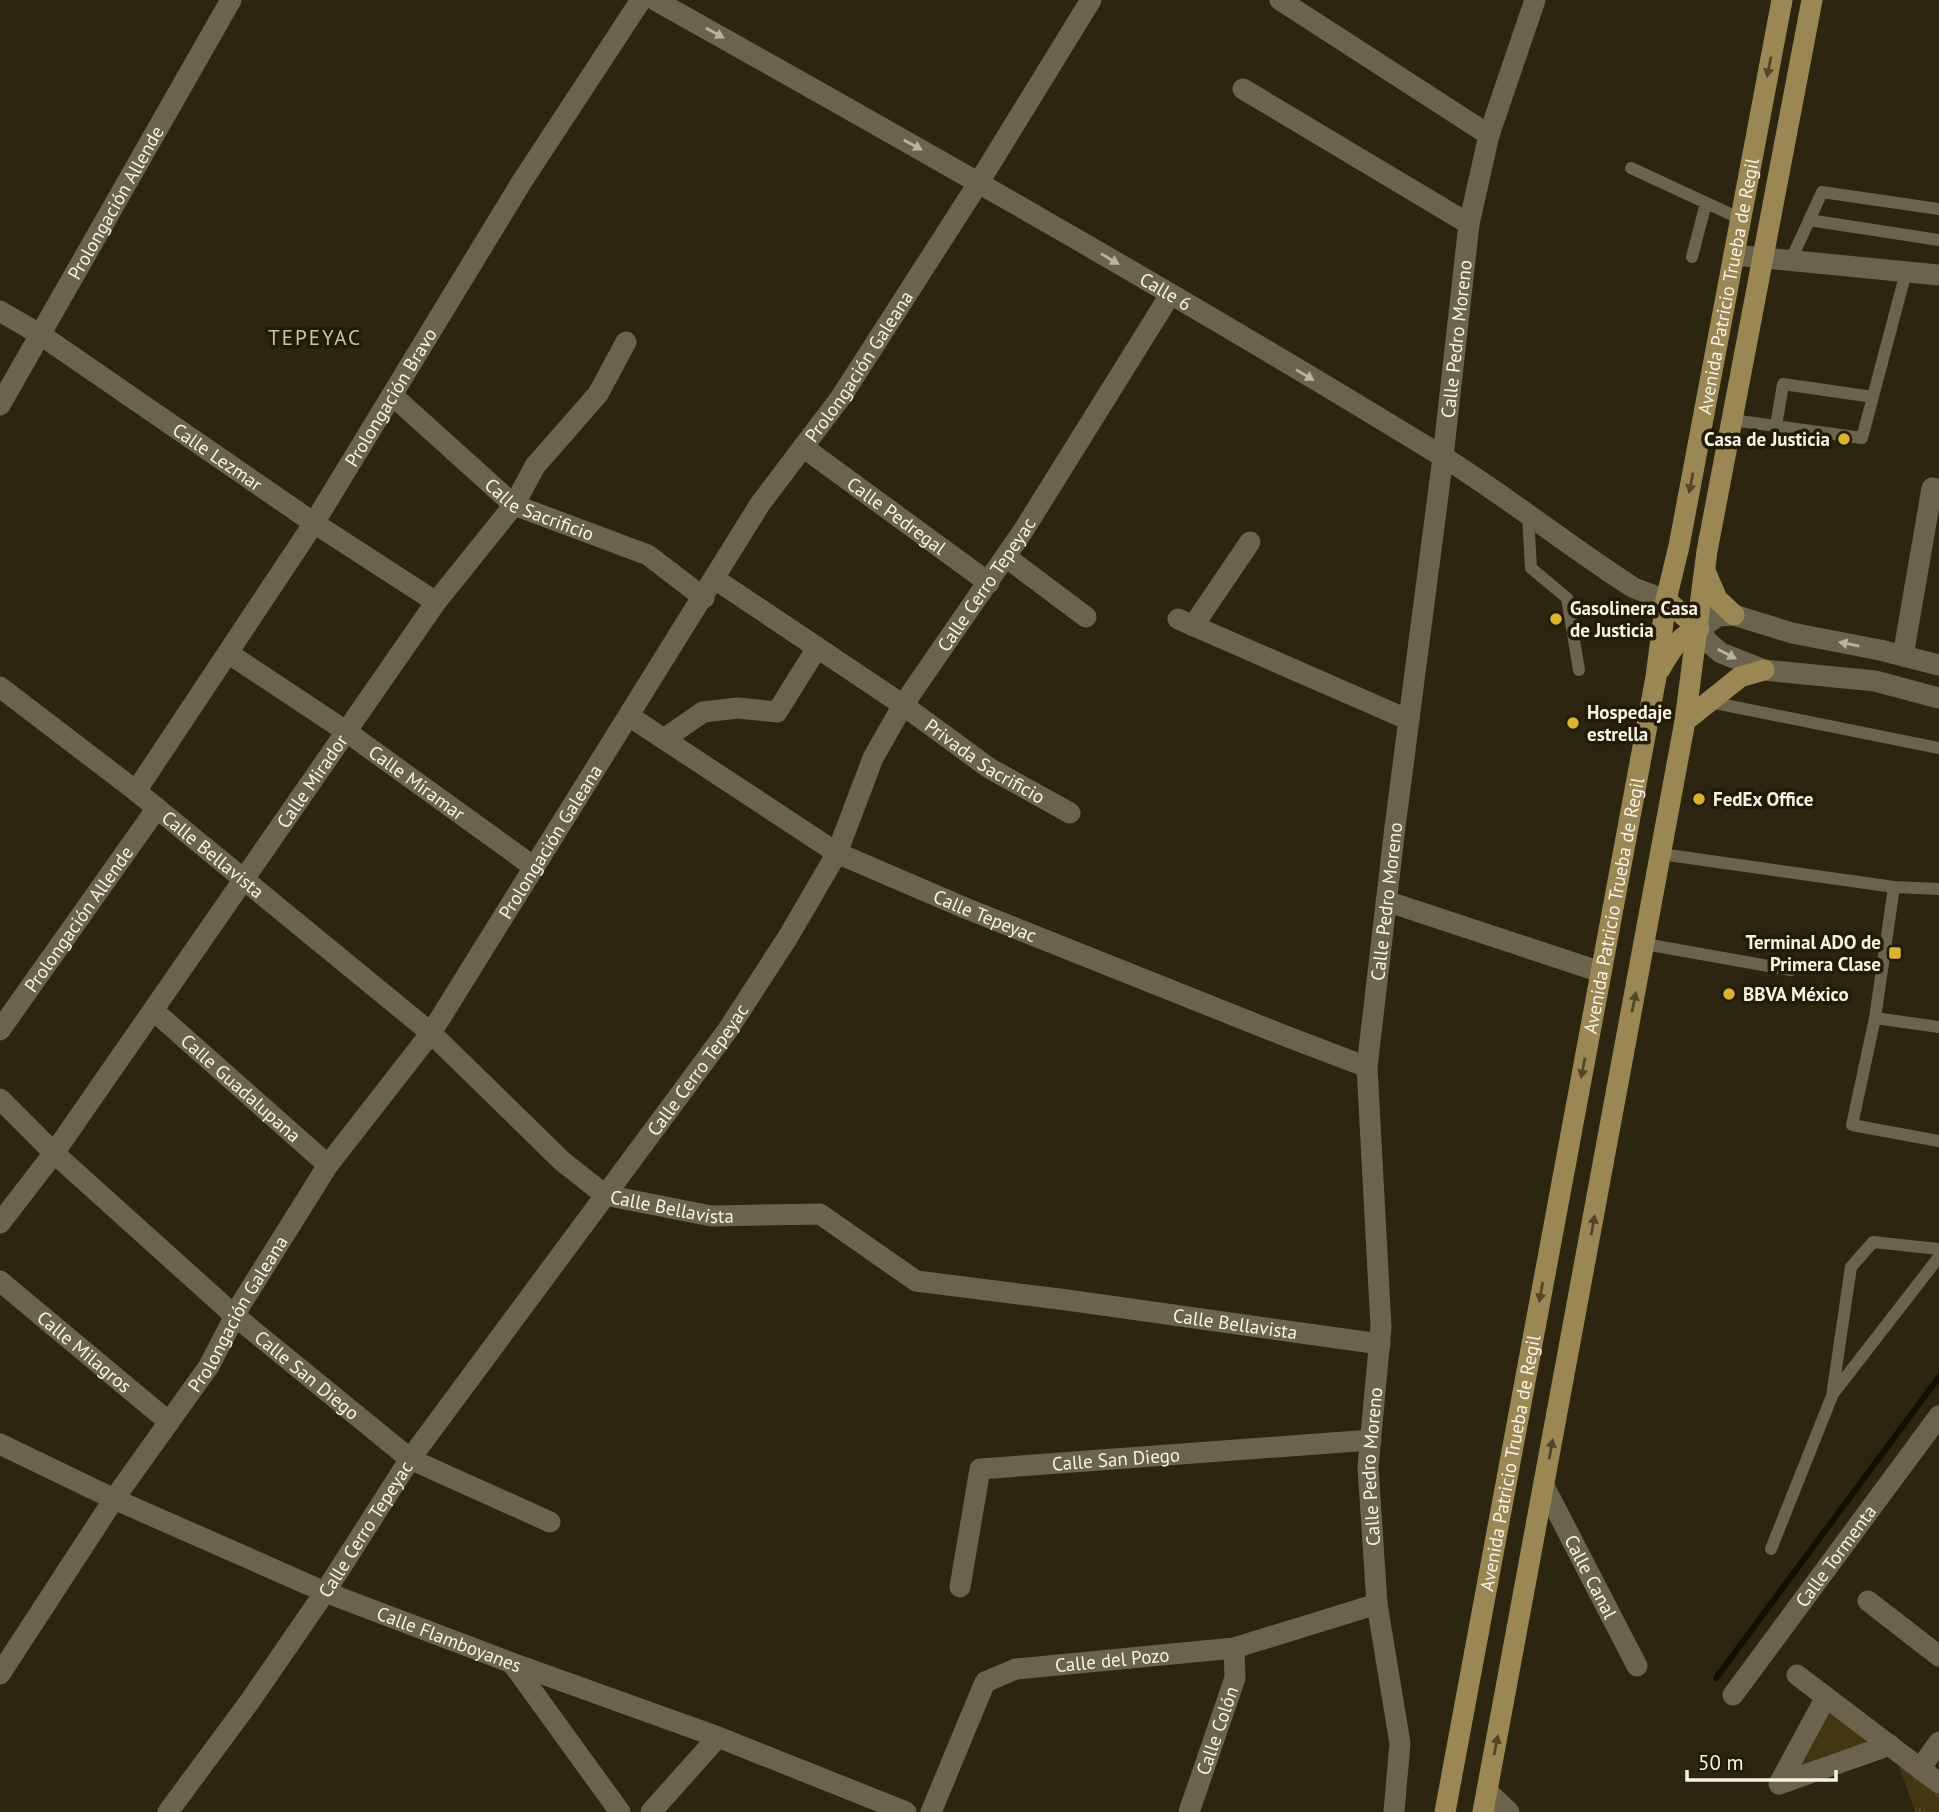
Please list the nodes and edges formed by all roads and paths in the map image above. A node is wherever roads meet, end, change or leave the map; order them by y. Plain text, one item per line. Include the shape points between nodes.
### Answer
1 (231, 0) edge
2 (641, 0) edge
3 (655, 0) edge
4 (1091, 0) edge
5 (1280, 0) edge
6 (1535, 0) edge
7 (1782, 0) edge
8 (1812, 0) edge
9 (1243, 89) dead end
10 (1489, 135) junction
11 (1631, 168) dead end
12 (979, 181) junction
13 (1706, 203) junction
14 (1939, 209) edge
15 (1741, 219) junction
16 (1809, 220) junction
17 (1469, 224) junction
18 (1939, 240) edge
19 (1734, 255) junction
20 (1692, 257) dead end
21 (1762, 257) junction
22 (1791, 260) junction
23 (1906, 272) junction
24 (1939, 275) edge
25 (1170, 295) junction
26 (0, 311) edge
27 (41, 335) junction
28 (626, 342) dead end
29 (392, 394) junction
30 (1873, 397) junction
31 (0, 405) edge
32 (1731, 420) junction
33 (1776, 426) junction
34 (803, 447) junction
35 (1443, 457) junction
36 (1939, 489) edge
37 (514, 505) junction
38 (1528, 516) junction
39 (314, 523) junction
40 (1250, 542) dead end
41 (1006, 557) junction
42 (1704, 569) junction
43 (715, 579) junction
44 (989, 583) junction
45 (704, 598) junction
46 (1667, 600) junction
47 (436, 603) junction
48 (1734, 615) junction
49 (1086, 617) dead end
50 (1699, 629) junction
51 (817, 648) junction
52 (1880, 650) junction
53 (228, 653) junction
54 (1903, 656) junction
55 (1939, 665) edge
56 (1579, 670) dead end
57 (1764, 670) junction
58 (1656, 677) junction
59 (1875, 681) junction
60 (0, 687) edge
61 (1939, 698) edge
62 (1710, 702) junction
63 (903, 705) junction
64 (629, 716) junction
65 (1409, 720) junction
66 (1685, 722) junction
67 (347, 732) junction
68 (664, 739) junction
69 (1939, 748) edge
70 (136, 791) junction
71 (157, 808) junction
72 (1070, 813) dead end
73 (838, 853) junction
74 (1661, 854) junction
75 (534, 867) junction
76 (244, 881) junction
77 (1894, 887) junction
78 (1939, 889) edge
79 (1386, 901) junction
80 (1645, 944) junction
81 (1791, 970) dead end
82 (1601, 972) junction
83 (154, 1011) junction
84 (1875, 1018) junction
85 (1939, 1027) edge
86 (0, 1030) edge
87 (431, 1033) junction
88 (1367, 1067) junction
89 (0, 1099) edge
90 (1939, 1141) edge
91 (54, 1153) junction
92 (328, 1165) junction
93 (605, 1195) junction
94 (0, 1223) edge
95 (1939, 1249) edge
96 (1939, 1257) edge
97 (0, 1281) edge
98 (235, 1316) junction
99 (1380, 1344) junction
100 (1832, 1396) junction
101 (1939, 1416) edge
102 (169, 1422) junction
103 (1371, 1440) junction
104 (0, 1444) edge
105 (410, 1459) junction
106 (1544, 1486) junction
107 (114, 1499) junction
108 (550, 1522) dead end
109 (1771, 1549) dead end
110 (960, 1587) dead end
111 (325, 1592) junction
112 (1868, 1601) dead end
113 (1377, 1604) junction
114 (1234, 1648) junction
115 (1939, 1656) edge
116 (512, 1663) junction
117 (1637, 1666) dead end
118 (0, 1674) edge
119 (1797, 1675) dead end
120 (1733, 1695) dead end
121 (1826, 1697) junction
122 (718, 1737) junction
123 (1939, 1742) edge
124 (1890, 1745) junction
125 (1920, 1769) junction
126 (1939, 1783) edge
127 (1485, 1801) edge
128 (168, 1812) edge
129 (620, 1812) edge
130 (651, 1812) edge
131 (906, 1812) edge
132 (931, 1812) edge
133 (1189, 1812) edge
134 (1395, 1812) edge
135 (1445, 1812) edge
136 (1509, 1812) edge

1 - 27 street, Prolongación Allende
2 - 29 street, Prolongación Bravo via 521,183
3 -> 12 street, Calle 6
4 - 12 street, Prolongación Galeana
5 - 10 street
6 - 10 street, Calle Pedro Moreno
7 -> 15 main road, Avenida Patricio Trueba de Regil
8 - 21 main road, Avenida Patricio Trueba de Regil
9 - 17 street
10 - 17 street, Calle Pedro Moreno
11 - 13 lane
12 -> 25 street, Calle 6
12 - 34 street, Prolongación Galeana via 841,397
13 - 15 lane
13 - 20 lane
14 - 16 lane via 1822,192
15 - 19 main road, Avenida Patricio Trueba de Regil
16 - 18 lane
16 - 22 lane
17 - 35 street, Calle Pedro Moreno
19 - 21 street
19 -> 46 main road, Avenida Patricio Trueba de Regil
21 - 22 street
21 - 32 main road, Avenida Patricio Trueba de Regil
22 - 23 street
23 - 24 street
23 - 30 lane
25 -> 35 street, Calle 6
25 - 41 street, Calle Cerro Tepeyac
26 - 27 street, Calle Lezmar
27 - 31 street, Prolongación Allende
27 - 39 street, Calle Lezmar
28 - 37 street, Calle Mirador via 598,394 535,467
29 - 37 street, Calle Sacrificio
29 - 39 street, Prolongación Bravo
30 - 33 lane via 1862,438
30 - 33 lane via 1783,384
32 - 33 lane
32 - 42 main road, Avenida Patricio Trueba de Regil
34 - 43 street, Prolongación Galeana via 760,505
34 - 44 street, Calle Pedregal
35 - 38 street, Calle 6
35 - 65 street, Calle Pedro Moreno
36 - 54 street via 1933,488
37 - 45 street, Calle Sacrificio via 648,555
37 - 47 street, Calle Mirador
38 - 46 street, Calle 6 via 1634,588
38 - 56 lane via 1531,568 1567,598
39 - 47 street, Calle Lezmar
39 - 53 street, Prolongación Bravo
40 - 65 street via 1185,623
41 - 44 street, Calle Cerro Tepeyac
41 - 49 street
42 - 46 main road via 1695,587 1683,597
42 - 48 main road via 1717,599
42 - 50 main road, Avenida Patricio Trueba de Regil
43 - 45 street, Prolongación Galeana
43 - 51 street
44 - 63 street, Calle Cerro Tepeyac
45 - 64 street, Prolongación Galeana
46 - 50 main road
46 - 58 main road, Avenida Patricio Trueba de Regil
47 - 67 street, Calle Mirador
48 - 50 street via 1718,616
52 -> 48 street via 1792,633
50 -> 57 street via 1721,653
50 - 58 main road via 1672,649
50 - 66 main road, Avenida Patricio Trueba de Regil
51 - 63 street
51 - 68 street via 777,712 738,708 703,712
52 - 54 street
52 - 59 street
53 - 67 street, Calle Miramar
53 - 70 street, Prolongación Bravo
54 - 55 street
57 - 59 street
57 - 62 main road via 1740,677
58 - 82 main road, Avenida Patricio Trueba de Regil
59 - 61 street
60 - 70 street, Calle Bellavista
62 - 66 main road
62 - 69 lane
63 - 72 street, Privada Sacrificio via 989,768
63 - 73 street, Calle Cerro Tepeyac via 873,758
64 - 68 street, Calle Tepeyac
64 - 75 street, Prolongación Galeana
65 - 79 street, Calle Pedro Moreno
66 - 74 main road, Avenida Patricio Trueba de Regil
67 - 75 street, Calle Miramar
67 - 76 street, Calle Mirador
68 - 73 street, Calle Tepeyac
70 - 71 street, Calle Bellavista
71 - 76 street, Calle Bellavista
71 - 86 street, Prolongación Allende
73 - 88 street, Calle Tepeyac
73 - 93 street, Calle Cerro Tepeyac via 727,1031
74 - 77 lane
74 - 80 main road, Avenida Patricio Trueba de Regil
75 - 87 street, Prolongación Galeana
76 - 83 street, Calle Mirador
76 - 87 street, Calle Bellavista
77 - 78 lane
77 - 84 lane
79 - 82 street
79 - 88 street, Calle Pedro Moreno
80 - 81 lane
106 -> 80 main road, Avenida Patricio Trueba de Regil
82 -> 135 main road, Avenida Patricio Trueba de Regil
83 - 91 street, Calle Mirador
83 - 92 street, Calle Guadalupana
84 - 85 lane
84 - 90 lane via 1852,1125
87 - 92 street, Prolongación Galeana
87 - 93 street, Calle Bellavista via 562,1161
88 - 99 street, Calle Pedro Moreno
89 - 91 street, Calle San Diego
91 - 94 street, Calle Mirador
91 - 98 street, Calle San Diego
92 - 98 street, Prolongación Galeana
93 - 99 street, Calle Bellavista via 711,1216 820,1214 916,1281
93 - 105 street, Calle Cerro Tepeyac
95 - 100 lane via 1873,1242 1851,1267
96 - 100 lane
97 - 102 street, Calle Milagros
98 - 102 street, Prolongación Galeana via 209,1366
98 - 105 street, Calle San Diego
99 - 103 street, Calle Pedro Moreno
100 - 109 lane
101 - 120 street, Calle Tormenta
102 - 107 street, Prolongación Galeana
103 - 110 street, Calle San Diego via 981,1469
103 - 113 street, Calle Pedro Moreno via 1368,1467
104 - 107 street, Calle Flamboyanes
105 - 108 street, Calle San Diego
105 - 111 street, Calle Cerro Tepeyac
106 - 117 street, Calle Canal
127 -> 106 main road, Avenida Patricio Trueba de Regil
107 - 111 street, Calle Flamboyanes
107 - 118 street, Prolongación Galeana
111 - 116 street, Calle Flamboyanes
111 - 128 street, Calle Cerro Tepeyac
112 - 115 street
113 - 114 street, Calle del Pozo
113 - 134 street, Calle Pedro Moreno via 1400,1743
114 - 132 street, Calle del Pozo via 1016,1669 985,1682
114 - 133 street, Calle Colón via 1235,1678
116 - 122 street, Calle Flamboyanes
116 - 129 street
119 - 121 street
121 - 124 street
121 - 124 street via 1779,1784
122 - 130 street
122 - 131 street, Calle Flamboyanes
123 - 125 street
124 - 125 street
125 - 126 street
127 - 136 street

